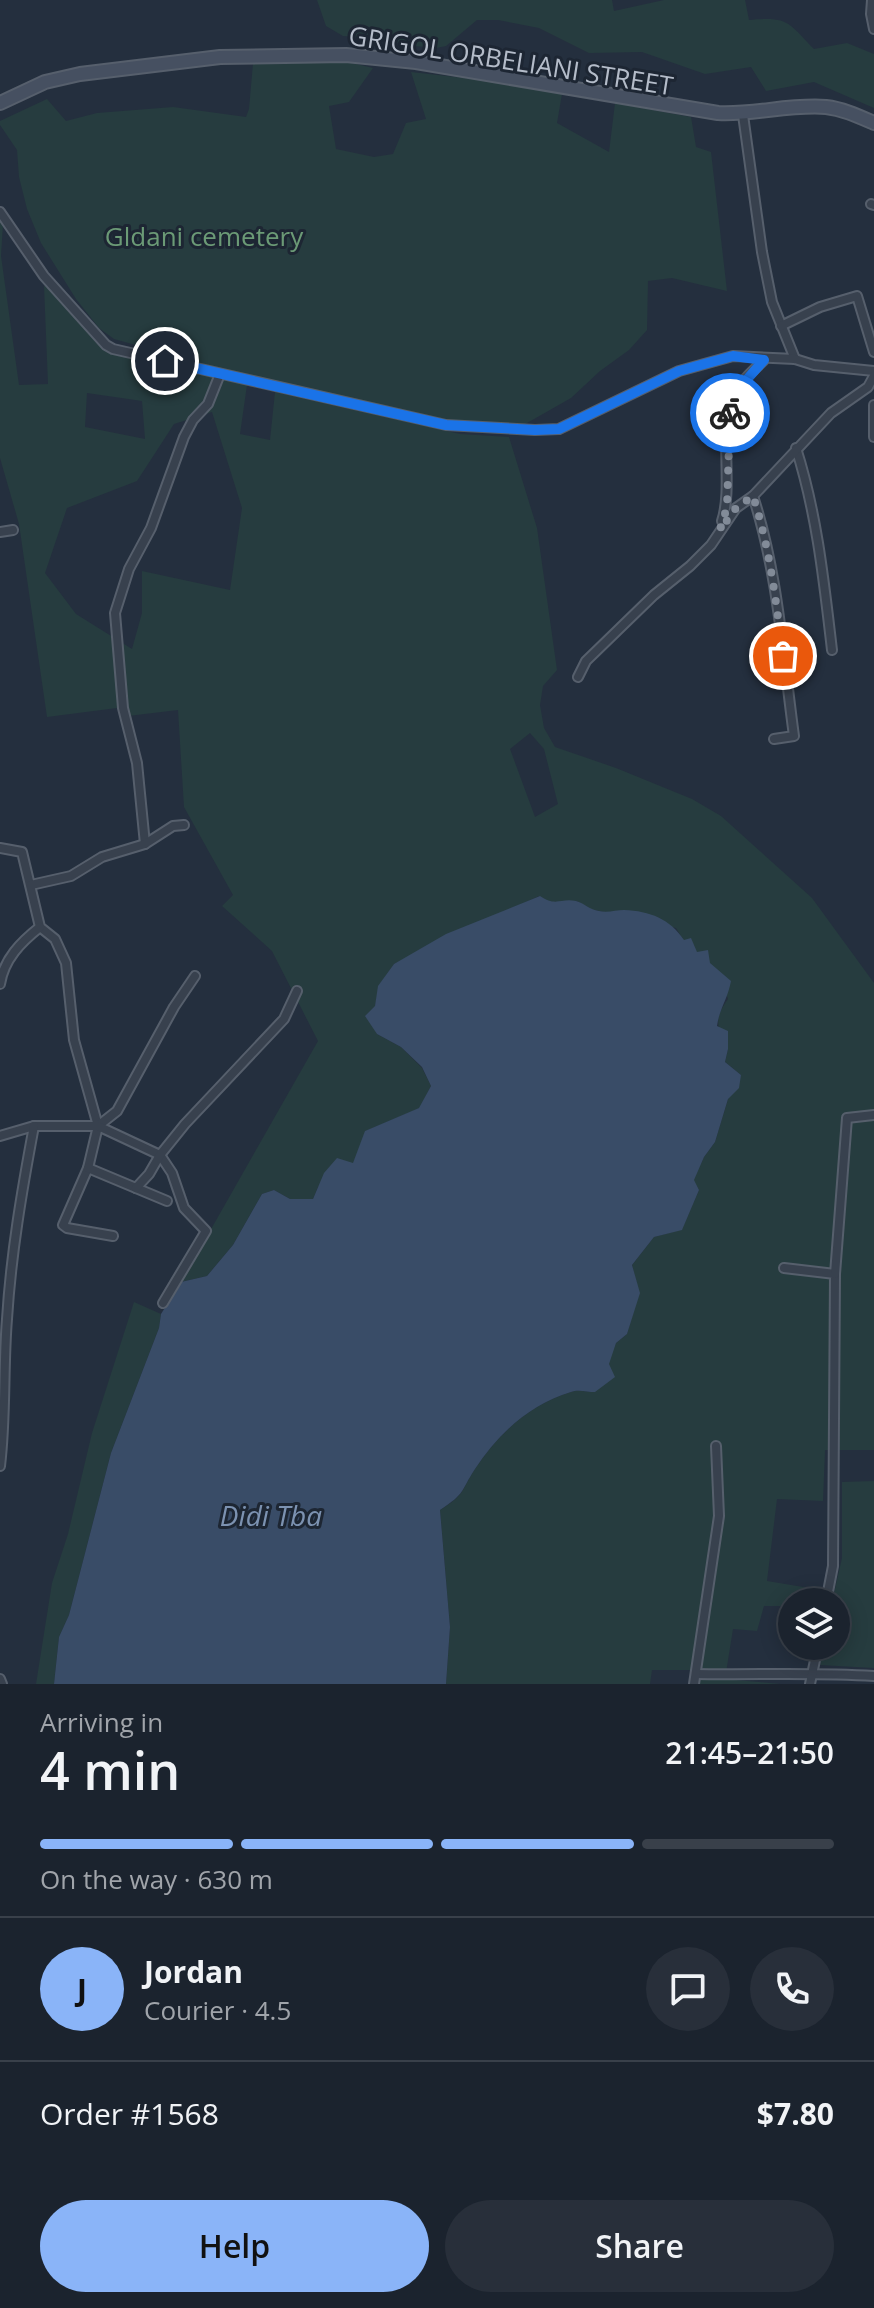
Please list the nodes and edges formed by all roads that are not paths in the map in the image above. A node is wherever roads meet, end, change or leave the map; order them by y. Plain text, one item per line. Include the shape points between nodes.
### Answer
1 (872, 0) edge
2 (874, 29) edge
3 (0, 103) edge
4 (743, 115) junction
5 (874, 123) edge
6 (0, 212) edge
7 (781, 326) junction
8 (874, 352) edge
9 (795, 359) junction
10 (764, 360) junction
11 (220, 374) junction
12 (874, 374) edge
13 (874, 405) edge
14 (874, 437) edge
15 (796, 448) junction
16 (753, 496) junction
17 (13, 530) dead end
18 (720, 530) junction
19 (0, 532) edge
20 (832, 650) dead end
21 (578, 677) dead end
22 (774, 739) dead end
23 (184, 825) dead end
24 (145, 844) junction
25 (0, 848) edge
26 (31, 885) junction
27 (40, 927) junction
28 (195, 976) dead end
29 (0, 984) edge
30 (297, 991) dead end
31 (874, 1115) edge
32 (34, 1126) junction
33 (98, 1126) junction
34 (0, 1136) edge
35 (160, 1155) junction
36 (88, 1168) junction
37 (136, 1188) junction
38 (167, 1201) dead end
39 (113, 1236) dead end
40 (784, 1268) dead end
41 (835, 1274) junction
42 (163, 1303) dead end
43 (2, 1438) edge
44 (716, 1446) dead end
45 (0, 1466) edge
46 (829, 1588) edge
47 (815, 1660) edge
48 (813, 1672) junction
49 (696, 1674) junction
50 (874, 1676) edge
51 (694, 1684) edge
52 (810, 1684) edge

1 - 2 street
3 - 4 main road, GRIGOL ORBELIANI STREET via 45,82 80,74 220,57 346,55
4 - 5 main road, GRIGOL ORBELIANI STREET via 828,107
4 - 7 street via 762,252
6 - 11 street via 44,276 106,345
7 - 8 street via 857,296
7 - 9 street
9 - 10 street
9 - 12 street
10 - 11 street via 733,356 679,371 559,429 535,430 446,425
10 - 18 street via 733,395 727,507
11 - 24 street via 208,404 184,437 115,613 123,708 137,763
12 - 15 street via 868,387 831,413
13 - 14 street
15 - 16 street
15 - 20 street via 823,566
16 - 18 street
16 - 22 street via 771,570 794,736
17 - 19 street
18 - 21 street via 690,566 586,661
23 - 24 street
24 - 26 street via 102,857 71,876
25 - 26 street via 22,852
26 - 27 street
27 - 29 street via 10,957
27 - 33 street via 55,939 66,963 74,1040
28 - 33 street via 117,1111
30 - 35 street via 284,1019
31 - 41 street via 847,1118
32 - 33 street
32 - 34 street
32 - 43 street via 7,1319
33 - 35 street
33 - 36 street
35 - 37 street
35 - 42 street via 184,1208 206,1231
36 - 37 street
36 - 39 street via 63,1225
37 - 38 street
40 - 41 street
41 - 46 street
43 - 45 street
44 - 49 street via 719,1516
47 - 48 street
48 - 49 street
48 - 50 street
48 - 52 street
49 - 51 street

